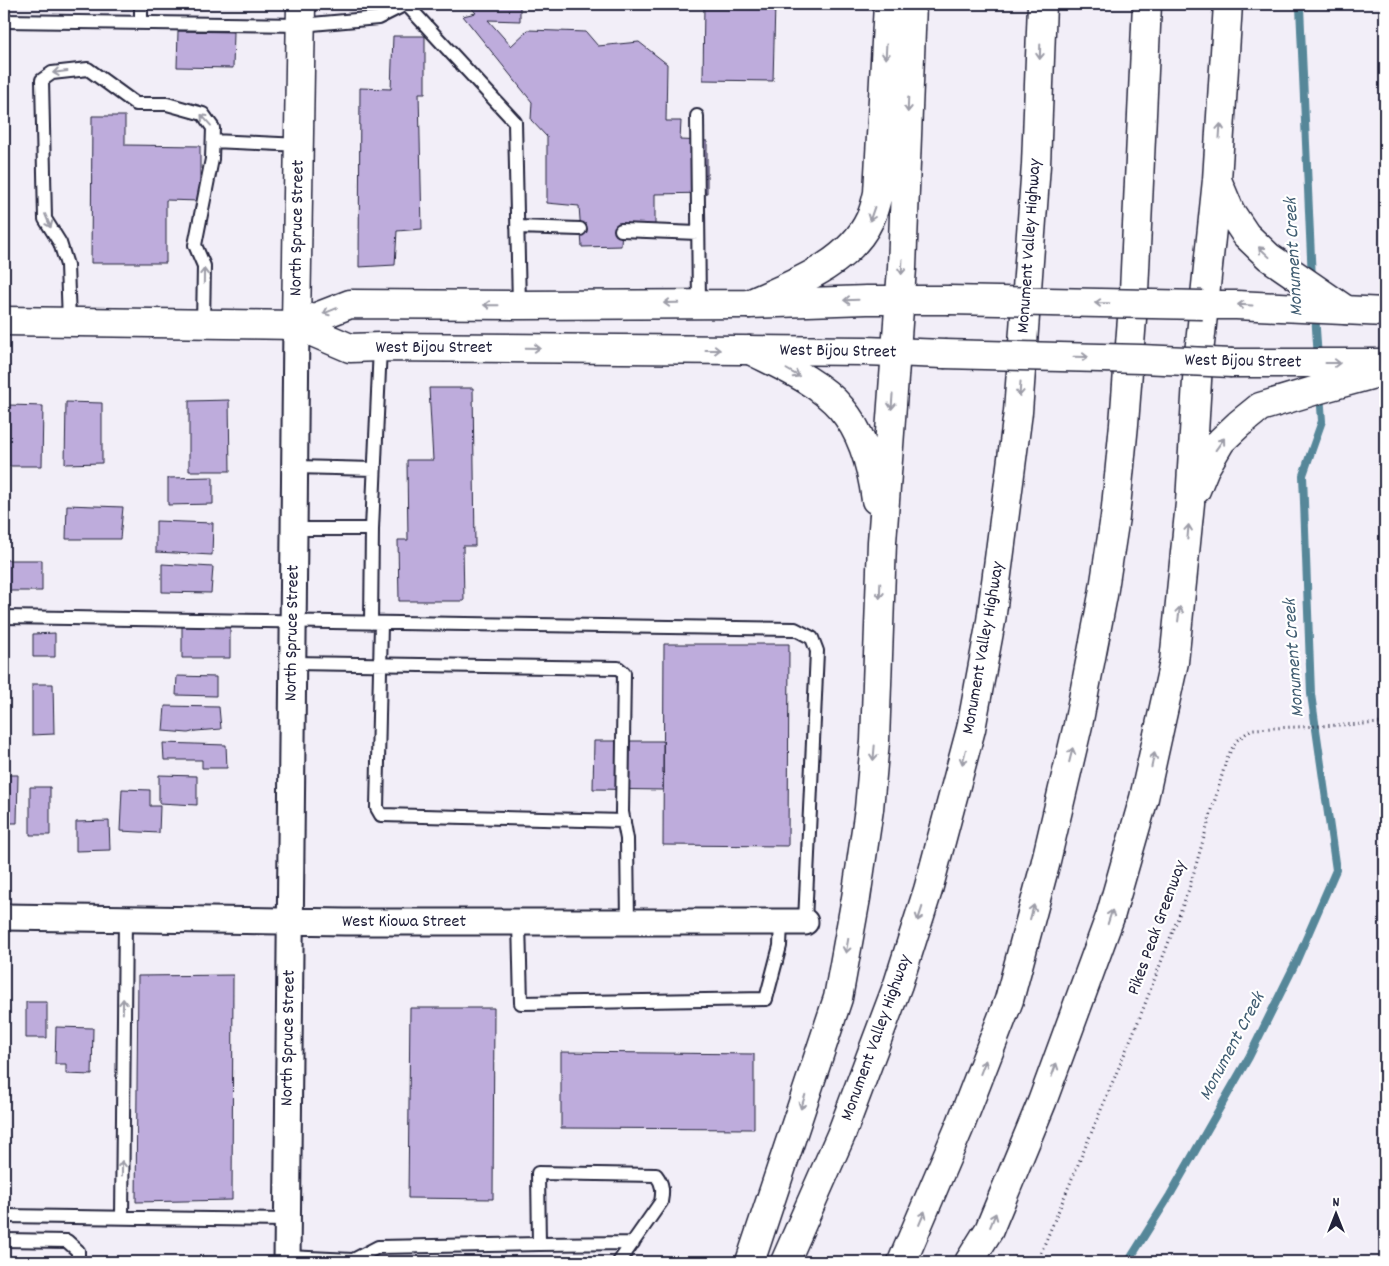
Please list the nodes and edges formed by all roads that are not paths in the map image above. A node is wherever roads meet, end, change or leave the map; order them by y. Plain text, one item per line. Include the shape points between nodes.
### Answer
1 (141, 4) edge
2 (406, 4) edge
3 (888, 4) edge
4 (912, 4) edge
5 (1042, 4) edge
6 (1147, 4) edge
7 (1228, 4) edge
8 (301, 14) edge
9 (4, 21) edge
10 (141, 24) junction
11 (697, 116) dead end
12 (213, 141) junction
13 (300, 145) junction
14 (1217, 180) junction
15 (517, 226) junction
16 (580, 229) dead end
17 (621, 230) dead end
18 (698, 233) junction
19 (900, 300) junction
20 (698, 303) junction
21 (748, 304) junction
22 (519, 305) junction
23 (1203, 305) junction
24 (1346, 310) junction
25 (1385, 312) edge
26 (4, 321) edge
27 (69, 322) junction
28 (203, 324) junction
29 (296, 325) junction
30 (380, 347) junction
31 (750, 350) junction
32 (896, 354) junction
33 (1198, 363) junction
34 (1385, 363) edge
35 (1385, 371) edge
36 (296, 467) junction
37 (374, 469) junction
38 (1190, 503) junction
39 (294, 529) junction
40 (372, 529) junction
41 (882, 542) junction
42 (4, 618) edge
43 (294, 622) junction
44 (376, 624) junction
45 (293, 663) junction
46 (380, 665) junction
47 (624, 822) junction
48 (4, 917) edge
49 (125, 919) junction
50 (290, 921) junction
51 (519, 922) junction
52 (628, 922) junction
53 (793, 922) junction
54 (4, 1216) edge
55 (122, 1217) junction
56 (287, 1220) junction
57 (4, 1240) edge
58 (632, 1243) junction
59 (539, 1244) junction
60 (287, 1260) edge
61 (78, 1262) edge
62 (619, 1262) edge
63 (750, 1262) edge
64 (785, 1262) edge
65 (902, 1262) edge
66 (969, 1262) edge

1 - 10 lane
2 - 8 lane via 378,18
2 - 15 lane via 515,122
3 -> 21 main road via 878,194 870,220 848,249 821,271
4 -> 19 main road
5 -> 64 main road, Monument Valley Highway via 1036,165 1018,412 991,621 971,729 928,890 898,984 841,1136
65 -> 6 main road via 1009,1000 1078,725 1103,595 1124,424 1134,292
14 -> 7 main road
8 - 10 lane
8 - 13 main road, North Spruce Street
9 - 10 lane
11 - 18 lane
12 - 13 lane
12 -> 27 lane via 213,128 203,114 166,104 136,104 88,69 52,73 42,80 45,219 60,243 67,265
28 -> 12 lane via 204,266 195,245
13 - 29 main road, North Spruce Street
14 - 23 main road
24 -> 14 main road via 1269,257 1246,235 1230,211
15 - 16 lane
15 - 22 lane
17 - 18 lane
18 - 20 lane
19 -> 21 main road, West Bijou Street
23 -> 19 main road, West Bijou Street, bridge
19 - 32 main road
20 - 21 main road, West Bijou Street
20 -> 22 main road, West Bijou Street
22 -> 29 main road, West Bijou Street via 350,304
24 -> 23 main road, West Bijou Street
23 - 33 main road
24 - 25 main road, West Bijou Street
26 - 27 main road, West Bijou Street
27 - 28 main road, West Bijou Street
28 - 29 main road, West Bijou Street
29 - 30 main road, West Bijou Street via 350,348
29 - 36 street, North Spruce Street
30 -> 31 main road, West Bijou Street
30 - 37 lane
31 - 32 main road, West Bijou Street
31 -> 41 main road via 822,391 853,424 874,486
32 -> 33 main road, West Bijou Street, bridge
32 -> 41 main road
33 -> 34 main road, West Bijou Street, bridge
33 - 38 main road
38 -> 35 main road via 1221,441 1260,408
36 - 37 lane
36 - 39 street, North Spruce Street
37 - 40 lane
66 -> 38 main road via 989,1230 1042,1102 1110,917 1144,798 1174,662
39 - 40 lane
39 - 43 street, North Spruce Street
40 - 44 lane
41 -> 63 main road via 875,742 855,908 838,998
42 - 43 lane
43 - 44 lane
43 - 45 street, North Spruce Street
44 - 46 lane
44 - 53 lane via 795,629 812,638 817,651
45 - 46 lane
45 - 50 street, North Spruce Street
46 - 47 lane via 377,808 381,815
46 - 47 lane via 618,668 624,673
47 - 52 lane via 628,839
48 - 49 street, West Kiowa Street
49 - 50 street, West Kiowa Street
55 -> 49 lane
50 - 51 street, West Kiowa Street
50 - 56 street, North Spruce Street
51 - 52 street, West Kiowa Street
51 - 53 lane via 521,1003 766,999 780,946
52 - 53 street, West Kiowa Street
54 - 55 lane
55 - 56 lane
56 - 60 street, North Spruce Street
57 - 61 lane via 66,1241 78,1251
58 - 59 lane
58 - 59 lane via 661,1202 664,1190 656,1175 538,1173
58 - 62 lane
59 - 60 lane via 378,1247 353,1260

